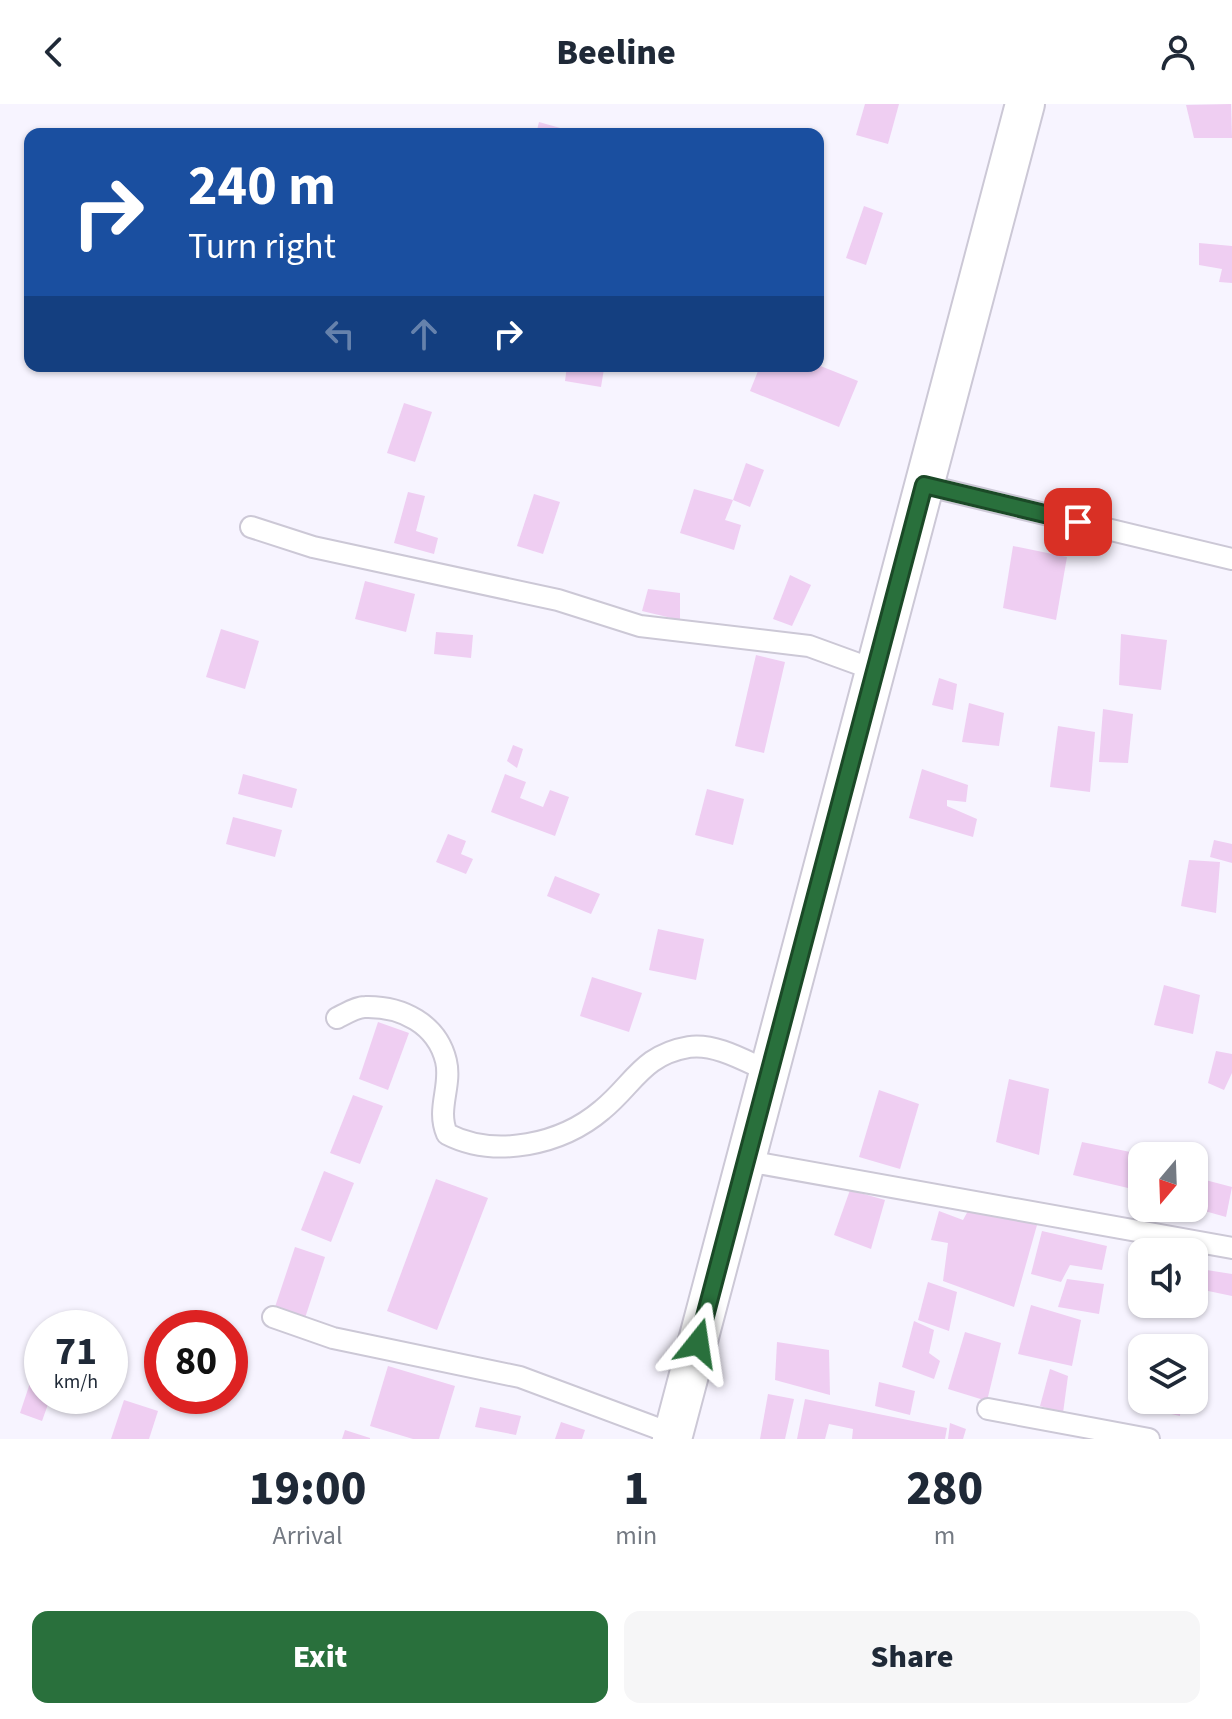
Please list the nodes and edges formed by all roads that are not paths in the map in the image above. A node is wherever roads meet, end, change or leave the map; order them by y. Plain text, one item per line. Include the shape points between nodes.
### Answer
1 (1025, 104) edge
2 (924, 485) junction
3 (251, 527) dead end
4 (1232, 559) edge
5 (875, 670) junction
6 (337, 1018) dead end
7 (770, 1072) junction
8 (747, 1161) junction
9 (1232, 1248) edge
10 (273, 1317) dead end
11 (988, 1409) dead end
12 (673, 1437) edge
13 (1149, 1439) edge

1 - 2 highway
2 - 4 street
2 - 5 highway
3 - 5 street via 313,547 558,600 640,626 809,646
5 - 7 highway
6 - 7 street via 363,1006 420,1020 436,1037 447,1063 441,1118 447,1134 485,1145 536,1144 570,1131 603,1110 631,1077 662,1055 692,1046 727,1053
7 - 8 highway
8 - 9 street
8 - 12 highway
10 - 12 street via 333,1338 520,1377
11 - 13 street

